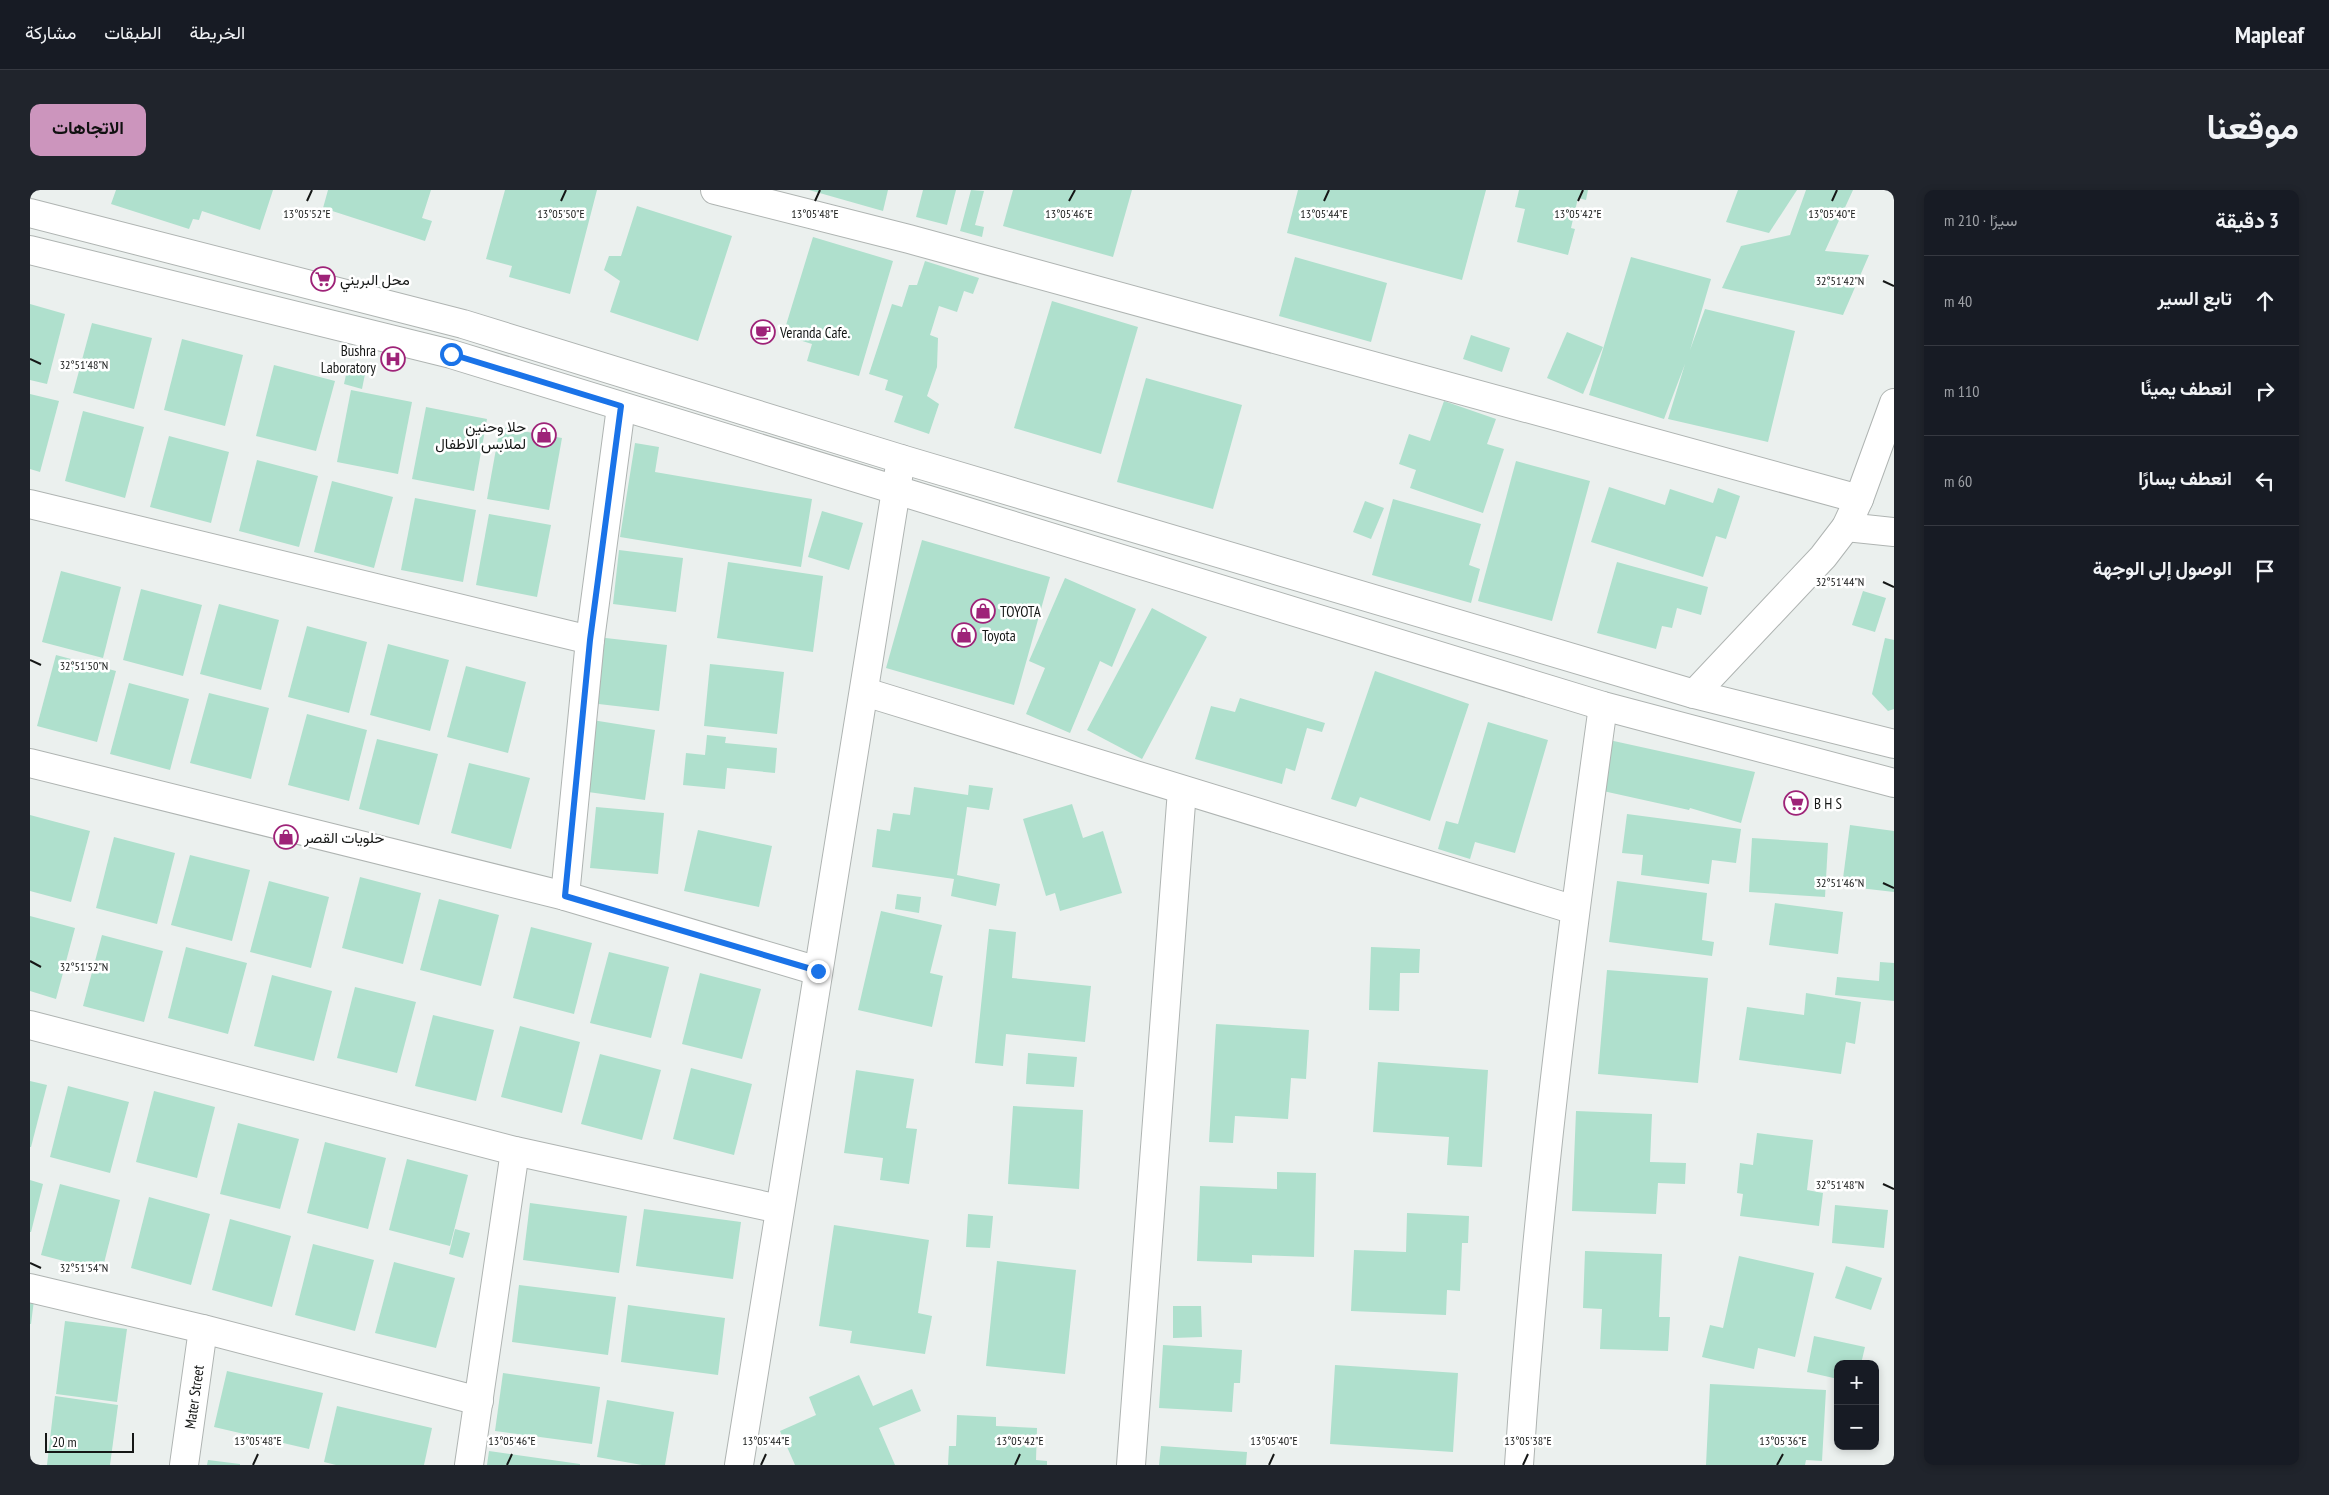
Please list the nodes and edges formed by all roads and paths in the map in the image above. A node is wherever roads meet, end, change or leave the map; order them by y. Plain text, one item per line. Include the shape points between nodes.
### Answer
1 (715, 190) edge
2 (30, 214) edge
3 (30, 250) edge
4 (1894, 403) edge
5 (621, 406) junction
6 (901, 459) junction
7 (898, 489) junction
8 (1859, 499) junction
9 (31, 512) edge
10 (1846, 526) junction
11 (1894, 532) edge
12 (590, 640) junction
13 (865, 692) junction
14 (1694, 694) junction
15 (1603, 706) junction
16 (1894, 744) edge
17 (30, 763) edge
18 (1894, 783) edge
19 (1182, 790) junction
20 (565, 896) junction
21 (1574, 910) junction
22 (818, 971) junction
23 (30, 1025) edge
24 (515, 1151) junction
25 (779, 1208) junction
26 (30, 1288) edge
27 (203, 1329) junction
28 (479, 1401) junction
29 (184, 1465) edge
30 (470, 1465) edge
31 (739, 1465) edge
32 (1130, 1465) edge
33 (1520, 1465) edge

1 - 8 street via 928,244
2 - 6 street via 463,324
3 - 5 street via 451,354
4 - 8 street
5 - 7 street
5 - 12 street
6 - 7 street
6 - 14 street
7 - 13 street
7 - 15 street
8 - 10 street
9 - 12 street
10 - 11 street
10 - 14 street via 1823,557
12 - 20 street
13 - 19 street
13 - 22 street
14 - 16 street
15 - 18 street
15 - 21 street
17 - 20 street
19 - 21 street
19 - 32 street
20 - 22 street
21 - 33 street via 1553,1092
22 - 25 street
23 - 24 street
24 - 25 street
24 - 28 street
25 - 31 street
26 - 27 street
27 - 28 street
27 - 29 street, Mater Street
28 - 30 street

